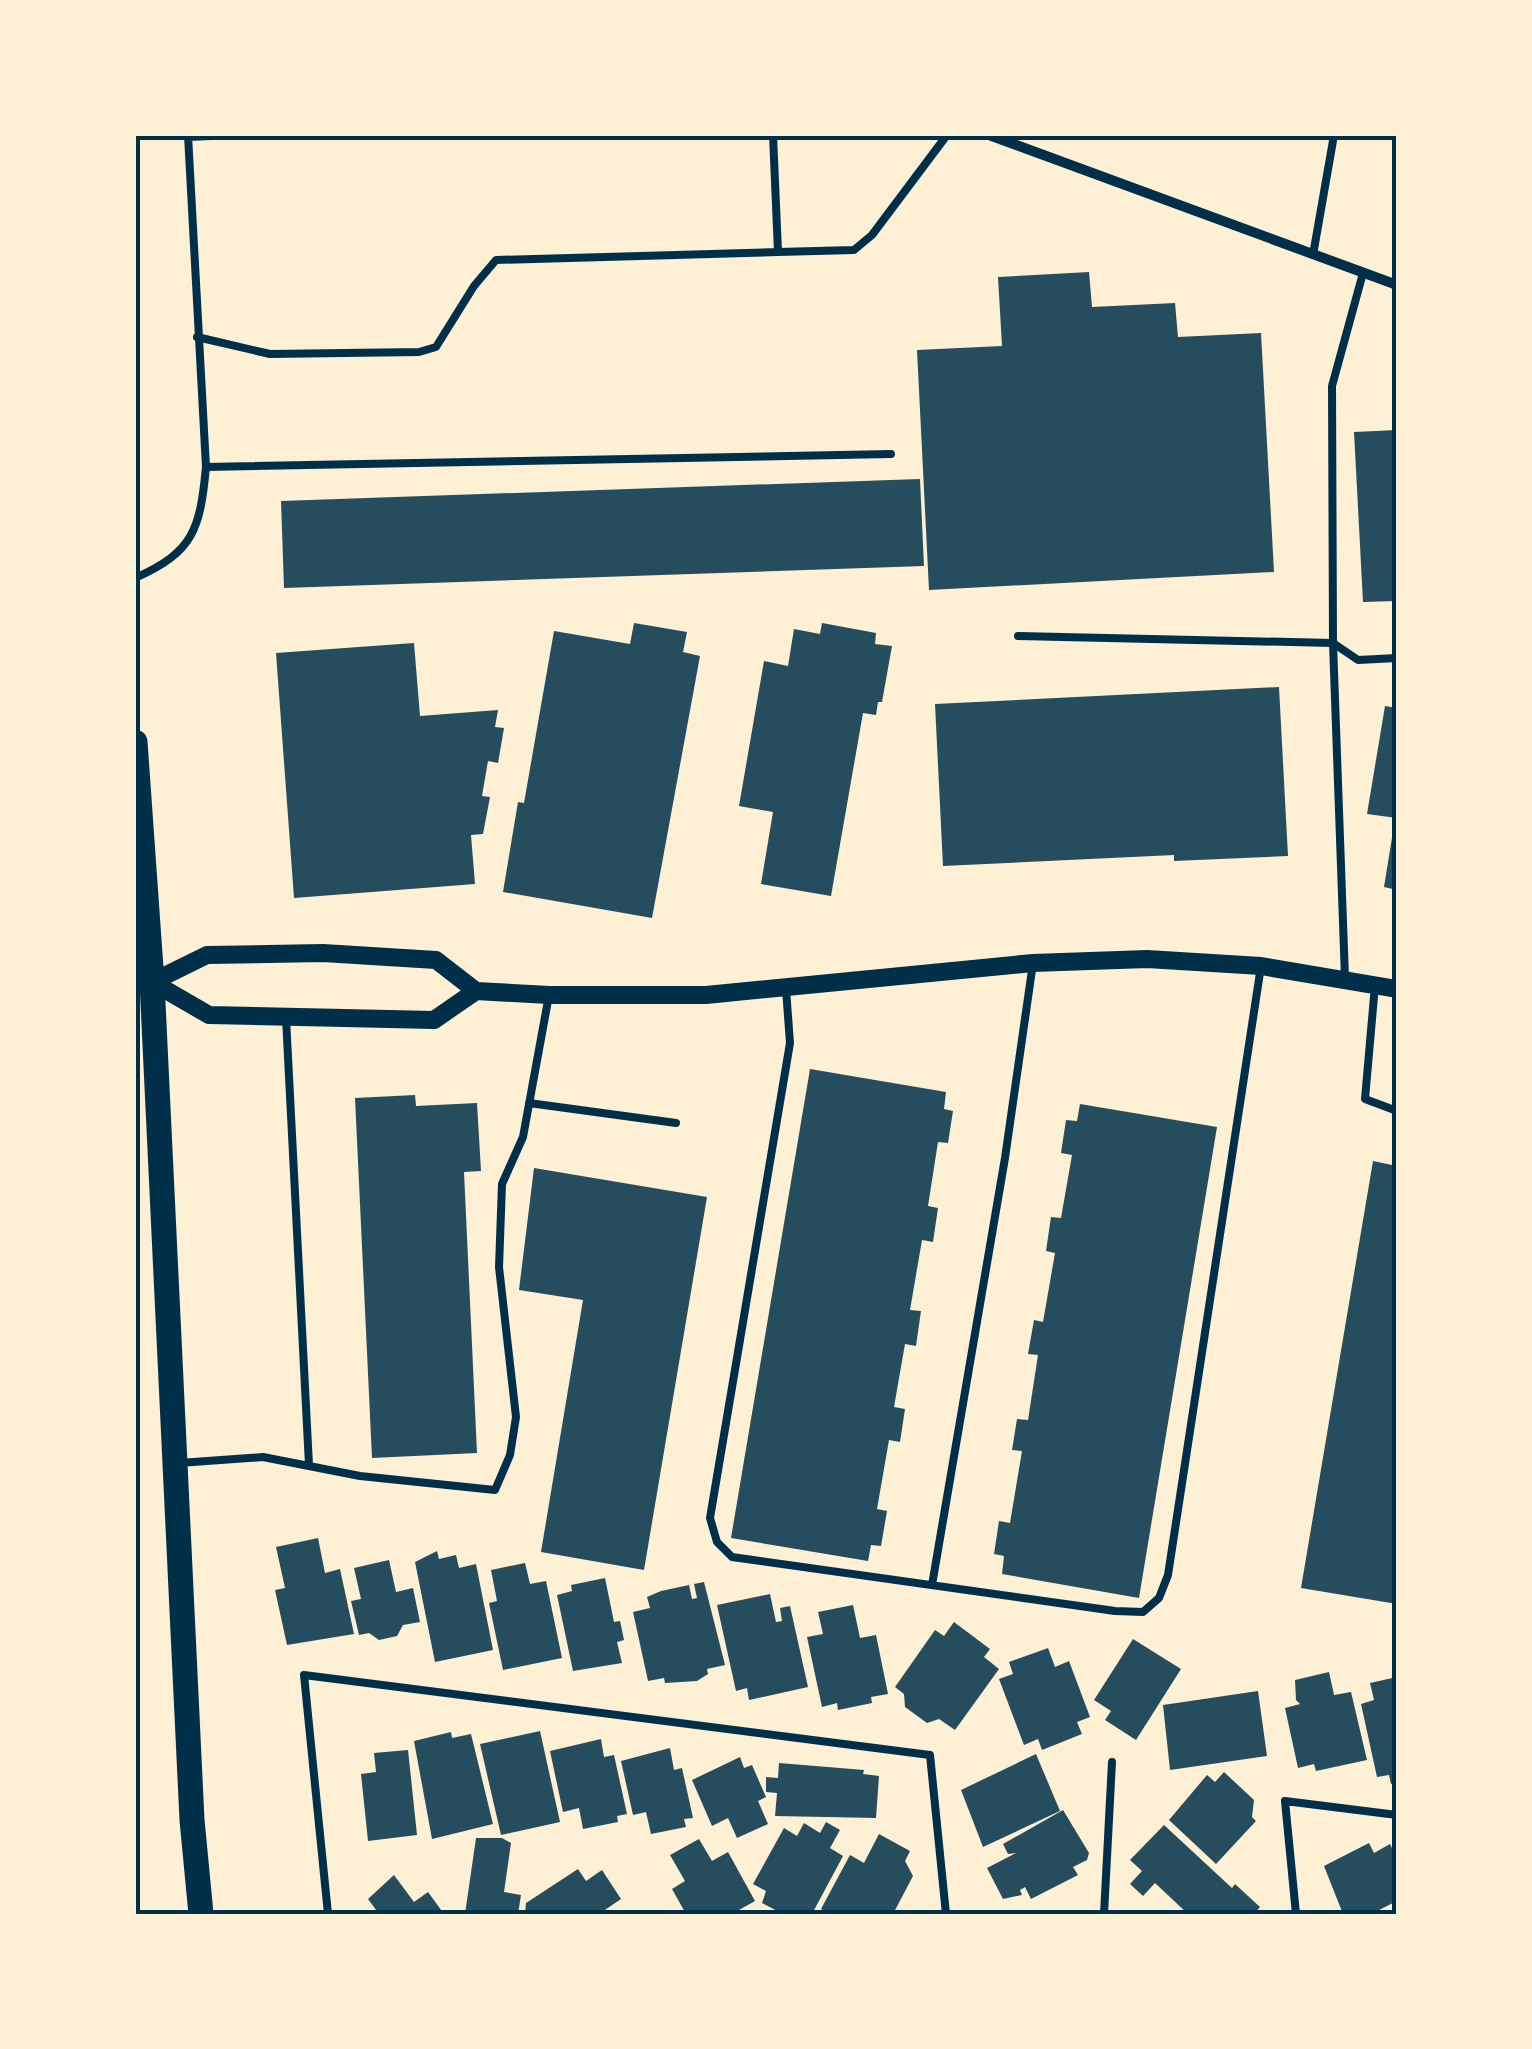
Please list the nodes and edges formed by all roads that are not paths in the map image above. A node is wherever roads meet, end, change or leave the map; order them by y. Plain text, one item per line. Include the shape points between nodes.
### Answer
1 (234, 135) edge
2 (773, 135) edge
3 (947, 135) edge
4 (989, 135) edge
5 (1334, 135) edge
6 (188, 136) edge
7 (778, 252) junction
8 (1312, 254) junction
9 (1363, 272) junction
10 (1397, 285) edge
11 (197, 337) junction
12 (891, 454) dead end
13 (206, 467) junction
14 (135, 578) edge
15 (1018, 636) dead end
16 (1333, 643) junction
17 (1397, 658) edge
18 (135, 742) edge
19 (1033, 963) junction
20 (1262, 966) junction
21 (1345, 981) junction
22 (144, 982) edge
23 (1374, 986) junction
24 (1397, 989) edge
25 (786, 990) junction
26 (476, 991) junction
27 (549, 995) junction
28 (286, 1014) junction
29 (529, 1102) junction
30 (1397, 1110) edge
31 (676, 1123) dead end
32 (174, 1463) junction
33 (309, 1465) junction
34 (932, 1585) junction
35 (1112, 1762) dead end
36 (1397, 1814) edge
37 (201, 1914) edge
38 (328, 1914) edge
39 (946, 1914) edge
40 (1104, 1914) edge
41 (1296, 1914) edge

1 - 6 lane
2 - 7 lane
3 - 7 lane via 872,236 854,250
4 - 8 street
5 - 8 lane
6 - 11 lane
7 - 11 lane via 496,260 436,347 419,352 270,354
8 - 9 street
9 - 10 street
9 - 16 lane via 1332,386
11 - 13 lane
12 - 13 lane
13 - 14 lane via 202,509 182,553
15 - 16 lane
16 - 17 lane via 1358,660
16 - 21 lane
18 - 22 main road
19 - 20 street
19 - 25 street
19 - 34 lane
20 - 21 street
20 - 34 lane via 1168,1575 1158,1598 1143,1612 1115,1612
21 - 23 street
22 - 26 street via 207,955 323,953 436,960
22 - 28 street via 208,1015
22 - 32 main road
23 - 24 street
23 - 30 lane via 1365,1100
25 - 27 street
25 - 34 lane via 790,1044 710,1518 717,1542 732,1557
26 - 27 street
26 - 28 street via 434,1020
27 - 29 lane
28 - 33 lane
29 - 31 lane
29 - 33 lane via 523,1137 502,1184 499,1266 516,1417 502,1480 495,1490
32 - 33 lane via 263,1458
32 - 37 main road
35 - 40 lane
36 - 41 lane via 1285,1801
38 - 39 lane via 304,1676 930,1755

